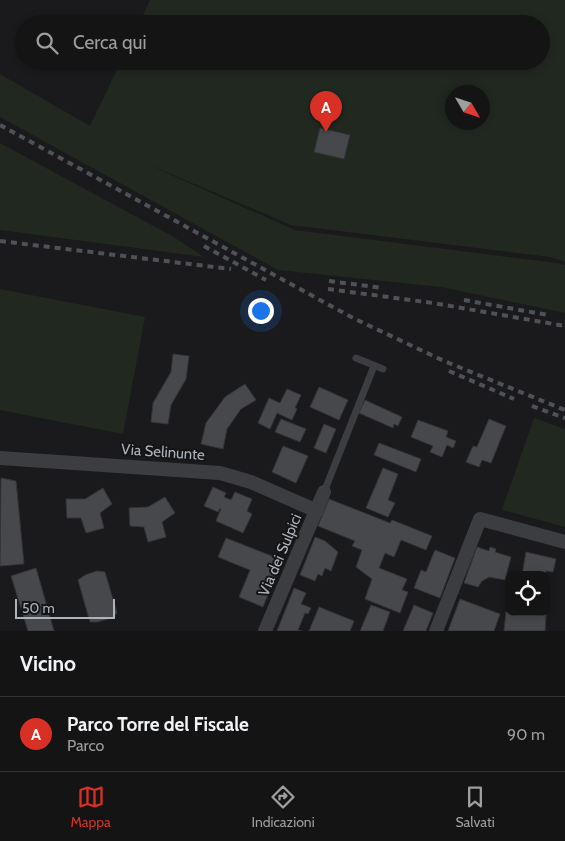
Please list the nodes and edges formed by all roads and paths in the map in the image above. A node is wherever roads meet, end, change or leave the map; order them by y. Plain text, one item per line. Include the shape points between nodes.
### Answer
1 (356, 358) dead end
2 (374, 366) junction
3 (383, 370) dead end
4 (0, 458) edge
5 (324, 492) joint
6 (317, 511) junction
7 (565, 542) edge
8 (265, 631) edge
9 (436, 631) edge

1 - 2 lane
2 - 3 lane
2 - 5 lane
4 - 6 street, Via Selinunte via 220,473 251,482
5 - 6 street, Via dei Sulpici
6 - 8 street, Via dei Sulpici
7 - 9 street via 480,519

